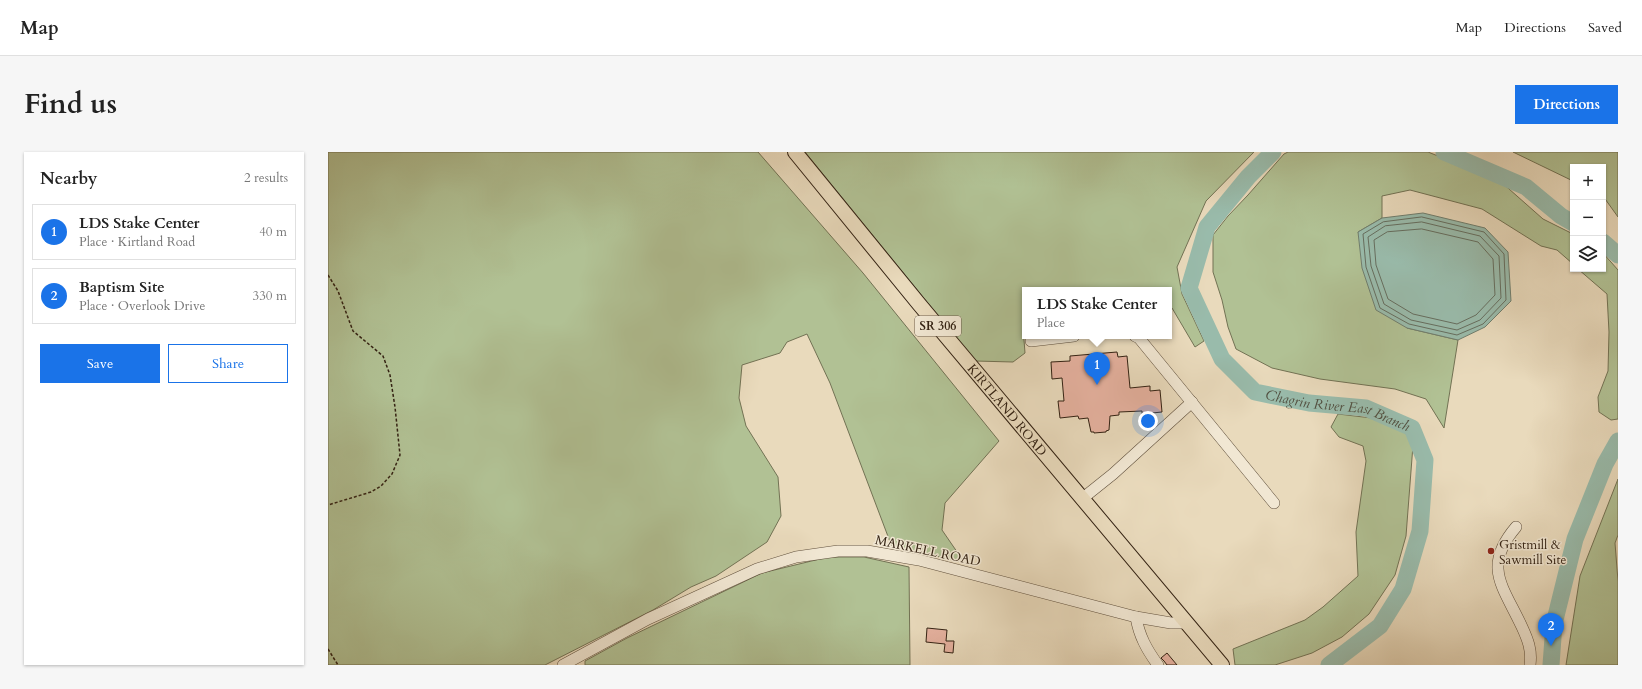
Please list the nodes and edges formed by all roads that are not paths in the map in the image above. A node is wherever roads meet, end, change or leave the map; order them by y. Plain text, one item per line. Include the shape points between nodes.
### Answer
1 (796, 152) edge
2 (1048, 339) edge
3 (1140, 339) edge
4 (1031, 341) dead end
5 (1192, 402) junction
6 (1083, 498) junction
7 (1274, 503) dead end
8 (1516, 527) dead end
9 (1136, 617) junction
10 (1187, 623) junction
11 (563, 665) edge
12 (1158, 665) edge
13 (1222, 665) edge
14 (1530, 665) edge

1 - 6 main road, KIRTLAND ROAD / SR 306 via 929,316
2 - 4 street
3 - 5 street
5 - 6 street
5 - 7 street
6 - 10 main road, KIRTLAND ROAD / SR 306
8 - 14 street via 1504,544 1497,563 1499,578 1530,646
9 - 10 street, MARKELL ROAD
9 - 11 street, MARKELL ROAD via 919,560 867,551 838,551 796,557 757,569 648,619
9 - 12 street via 1142,640
10 - 13 main road, KIRTLAND ROAD

